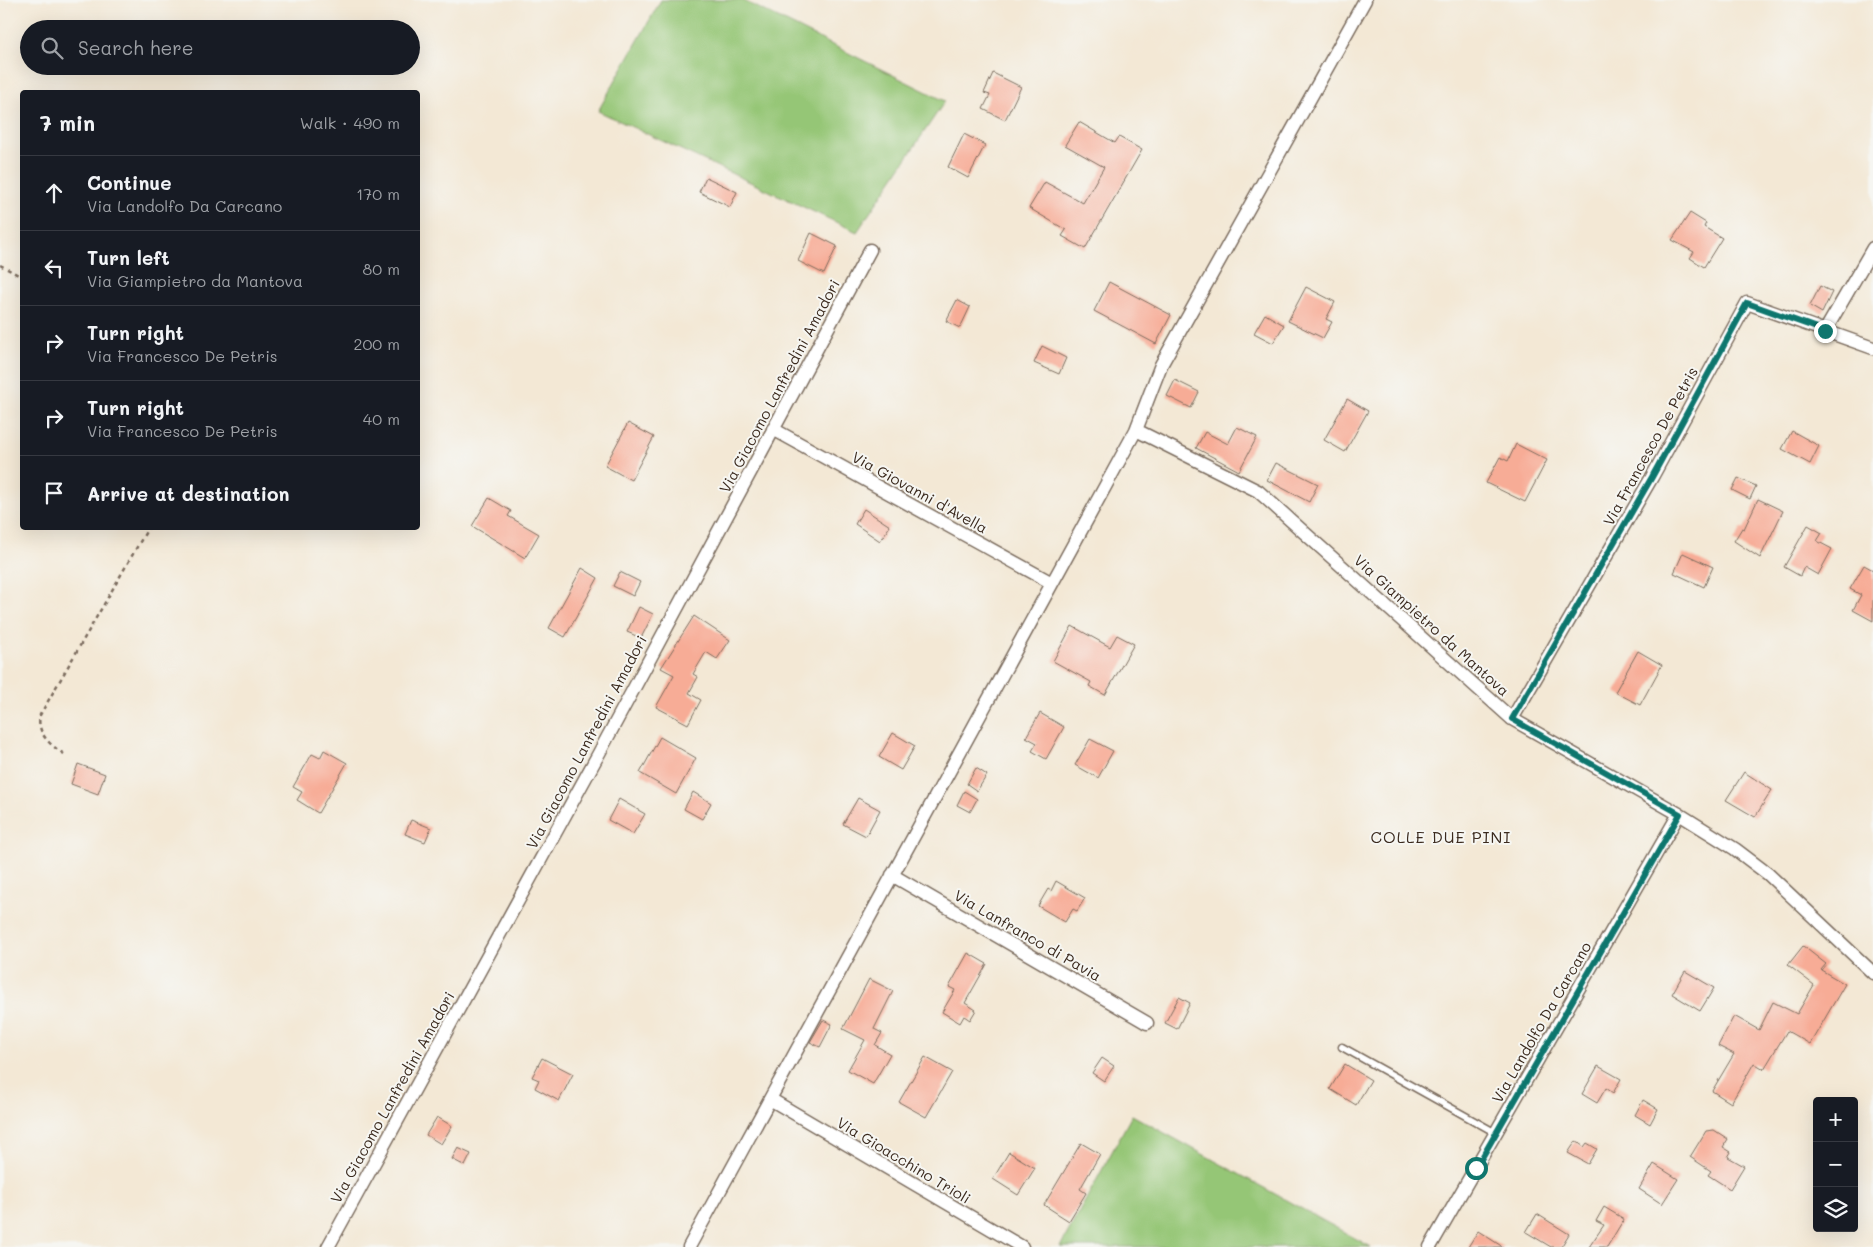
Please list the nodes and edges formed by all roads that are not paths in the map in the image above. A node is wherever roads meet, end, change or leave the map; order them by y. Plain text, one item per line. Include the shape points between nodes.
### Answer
1 (1365, 0) edge
2 (1873, 248) edge
3 (870, 250) dead end
4 (1825, 331) junction
5 (1873, 348) edge
6 (773, 429) junction
7 (1136, 430) junction
8 (1052, 583) junction
9 (1512, 719) junction
10 (1680, 814) junction
11 (892, 875) junction
12 (1873, 973) edge
13 (1147, 1024) dead end
14 (1342, 1047) dead end
15 (770, 1099) junction
16 (1496, 1133) junction
17 (328, 1247) edge
18 (689, 1247) edge
19 (1022, 1247) edge
20 (1430, 1247) edge

1 - 7 street via 1161,365
2 - 4 street
3 - 6 street, Via Giacomo Lanfredini Amadori
4 - 5 street, Via Francesco De Petris
4 - 9 street, Via Francesco De Petris via 1747,303 1652,477
6 - 8 street, Via Giovanni d'Avella
6 - 17 street, Via Giacomo Lanfredini Amadori
7 - 8 street
7 - 9 street, Via Giampietro da Mantova via 1246,483 1268,498
8 - 11 street
9 - 10 street, Via Giampietro da Mantova
10 - 12 street, Via Giampietro da Mantova via 1736,849 1768,874
10 - 16 street, Via Landolfo Da Carcano
11 - 13 street, Via Lanfranco di Pavia
11 - 15 street
14 - 16 lane
15 - 18 street
15 - 19 street, Via Gioacchino Trioli
16 - 20 street, Via Landolfo Da Carcano

